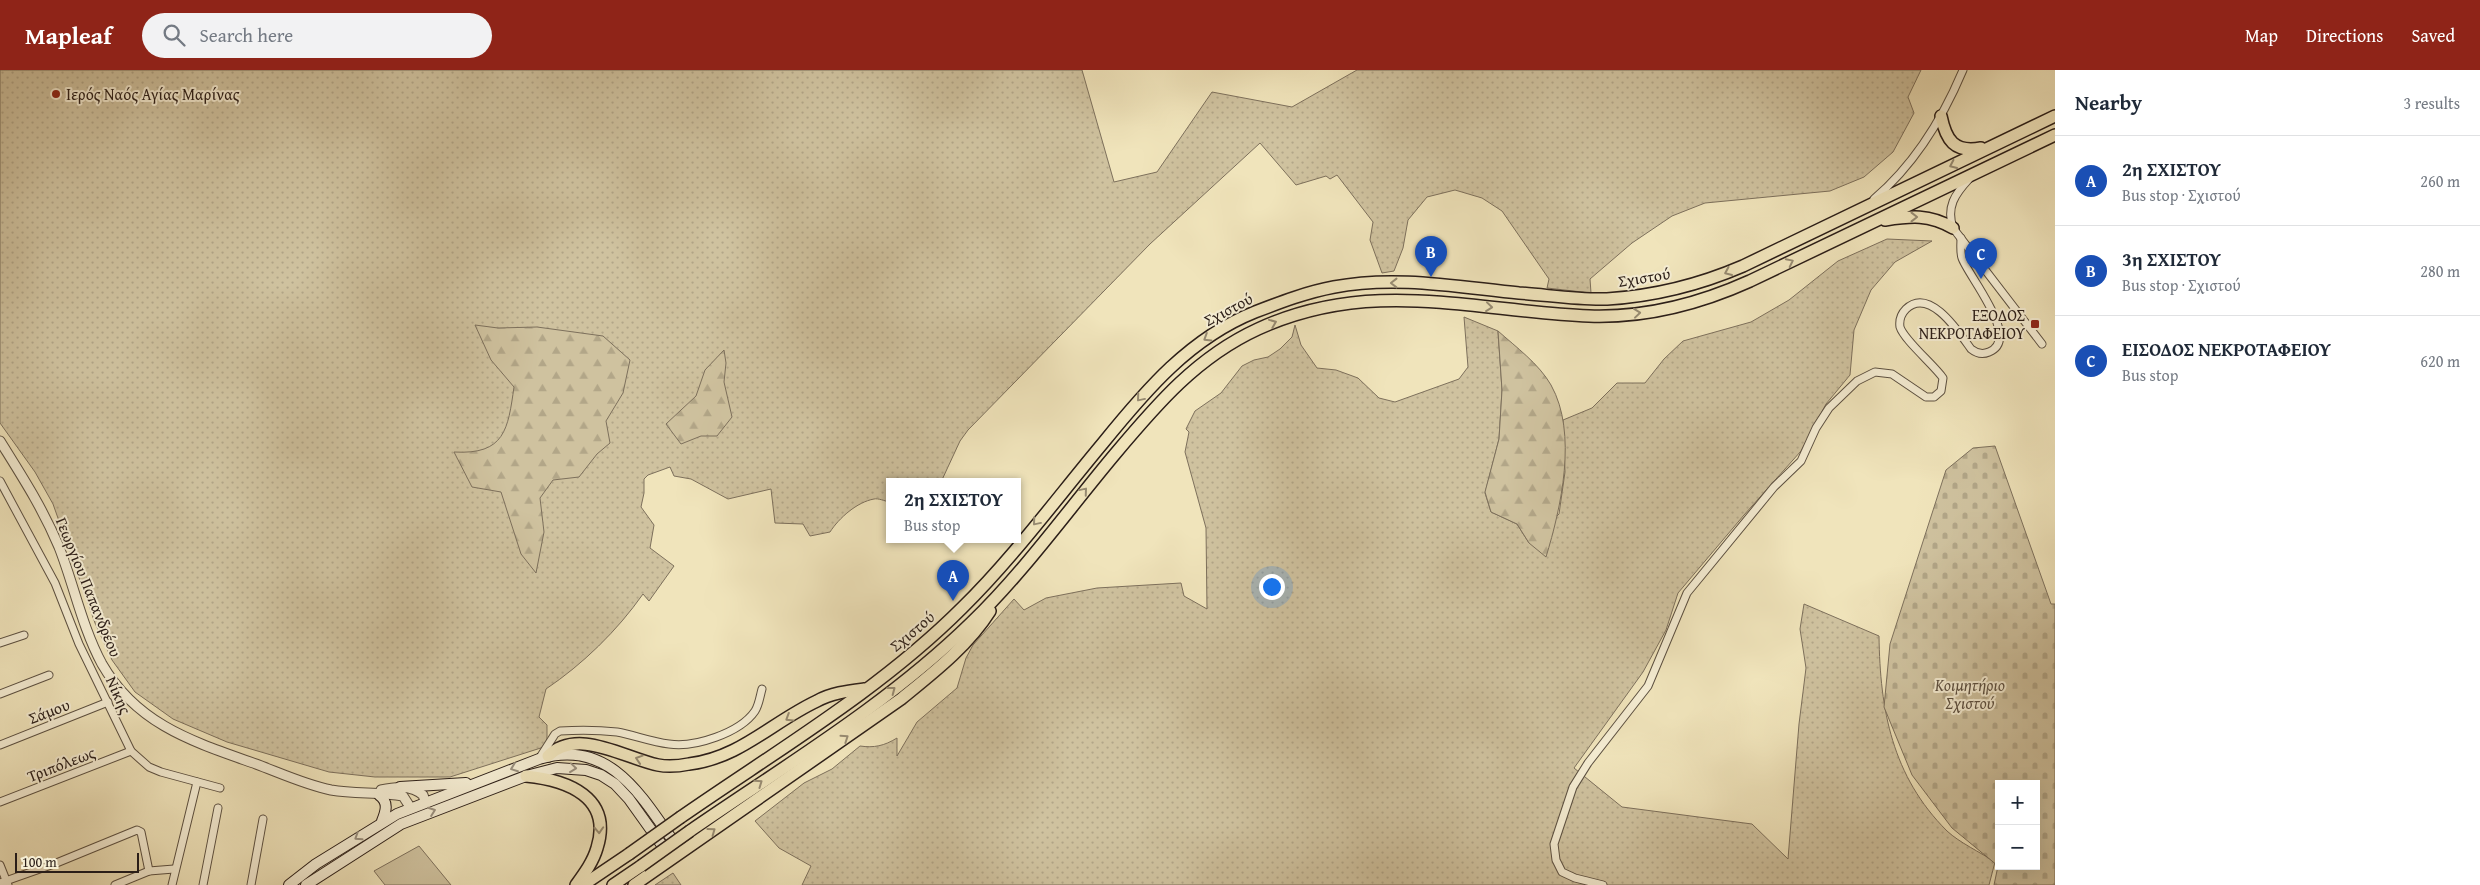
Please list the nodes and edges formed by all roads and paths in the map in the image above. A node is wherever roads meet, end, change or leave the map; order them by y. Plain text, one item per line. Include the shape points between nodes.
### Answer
1 (1964, 70) edge
2 (1941, 116) junction
3 (2055, 116) edge
4 (2055, 135) edge
5 (1997, 144) junction
6 (1975, 174) junction
7 (1866, 206) junction
8 (1873, 221) junction
9 (1953, 228) junction
10 (1961, 238) junction
11 (2042, 344) dead end
12 (0, 441) edge
13 (0, 481) edge
14 (1021, 542) edge
15 (1020, 543) edge
16 (997, 596) junction
17 (24, 635) dead end
18 (0, 643) edge
19 (49, 675) dead end
20 (866, 688) junction
21 (762, 689) dead end
22 (0, 694) edge
23 (108, 702) junction
24 (0, 744) edge
25 (131, 751) junction
26 (543, 758) junction
27 (526, 776) junction
28 (482, 781) junction
29 (197, 782) junction
30 (400, 787) junction
31 (220, 788) dead end
32 (366, 793) junction
33 (378, 795) junction
34 (425, 801) junction
35 (0, 802) edge
36 (410, 807) junction
37 (218, 808) dead end
38 (263, 819) dead end
39 (382, 821) junction
40 (676, 856) junction
41 (0, 865) edge
42 (174, 869) junction
43 (149, 870) junction
44 (5, 883) edge
45 (115, 885) edge
46 (172, 885) edge
47 (203, 885) edge
48 (250, 885) edge
49 (289, 885) edge
50 (306, 885) edge
51 (576, 885) edge
52 (583, 885) edge
53 (613, 885) edge
54 (634, 885) edge
55 (1603, 885) edge

1 - 2 street
2 - 5 main road via 1949,140 1957,147 1979,149
2 - 7 street via 1908,166
3 - 5 main road, Σχιστού
4 - 6 main road, Σχιστού
5 -> 7 main road, Σχιστού
6 - 8 main road, Σχιστού
6 - 9 street via 1951,204 1949,215
7 -> 14 main road, Σχιστού via 1721,275 1648,295 1588,299 1387,282 1336,287 1250,314 1200,343 1157,380
8 -> 9 main road via 1919,217 1939,220
16 -> 8 main road, Σχιστού via 1163,397 1209,357 1258,329 1339,303 1389,299 1589,316 1653,312 1728,291
9 - 10 street
10 - 11 street
10 - 55 street via 1962,257 1998,327 2000,335 1996,346 1987,353 1975,352 1939,311 1927,305 1909,307 1901,315 1902,332 1943,378 1942,392 1926,397 1884,372 1875,372 1857,380 1826,412 1801,461 1774,487 1687,593 1652,678 1573,787 1557,834 1554,853 1562,872
12 - 32 street, Γεωργίου Παπανδρέου via 41,506 85,626 103,664 139,710 156,722 211,748 328,789
13 - 23 street, Νίκης via 55,583 79,644
15 -> 20 main road, Σχιστού via 986,584 939,630
40 -> 16 main road via 930,676 972,635
53 -> 16 main road, Σχιστού, bridge via 895,688 950,643
17 - 18 street
19 - 22 street
20 -> 26 main road via 816,701 740,749 717,759 660,765 599,746 580,744 560,746
20 - 52 main road, Σχιστού, bridge
21 - 26 street via 755,711 743,723 706,740 687,745 612,732 560,732 555,734
23 - 24 street, Σάμου
23 - 25 street, Νίκης
25 - 29 street, Νίκης via 149,767
25 - 35 street, Τριπόλεως
26 -> 28 main road
26 - 40 main road via 565,754 580,756 619,773 638,792
27 -> 40 main road via 551,768 577,768 601,776 615,784
50 -> 27 main road via 401,824
27 -> 51 main road via 554,780 574,788 595,810 600,828 597,850
28 - 30 main road
28 - 34 main road
29 - 31 street, Νίκης
29 - 42 street
30 - 32 street, Γεωργίου Παπανδρέου
30 - 34 street via 418,791
32 - 33 street, Γεωργίου Παπανδρέου
33 - 36 street, Γεωργίου Παπανδρέου via 403,796
33 - 39 main road via 387,807
34 - 36 main road
36 - 39 main road
37 - 47 street
38 - 48 street
39 -> 49 main road
40 - 54 main road
41 - 44 street
42 - 43 street
42 - 46 street
43 - 44 street via 141,832 137,830
43 - 45 street

